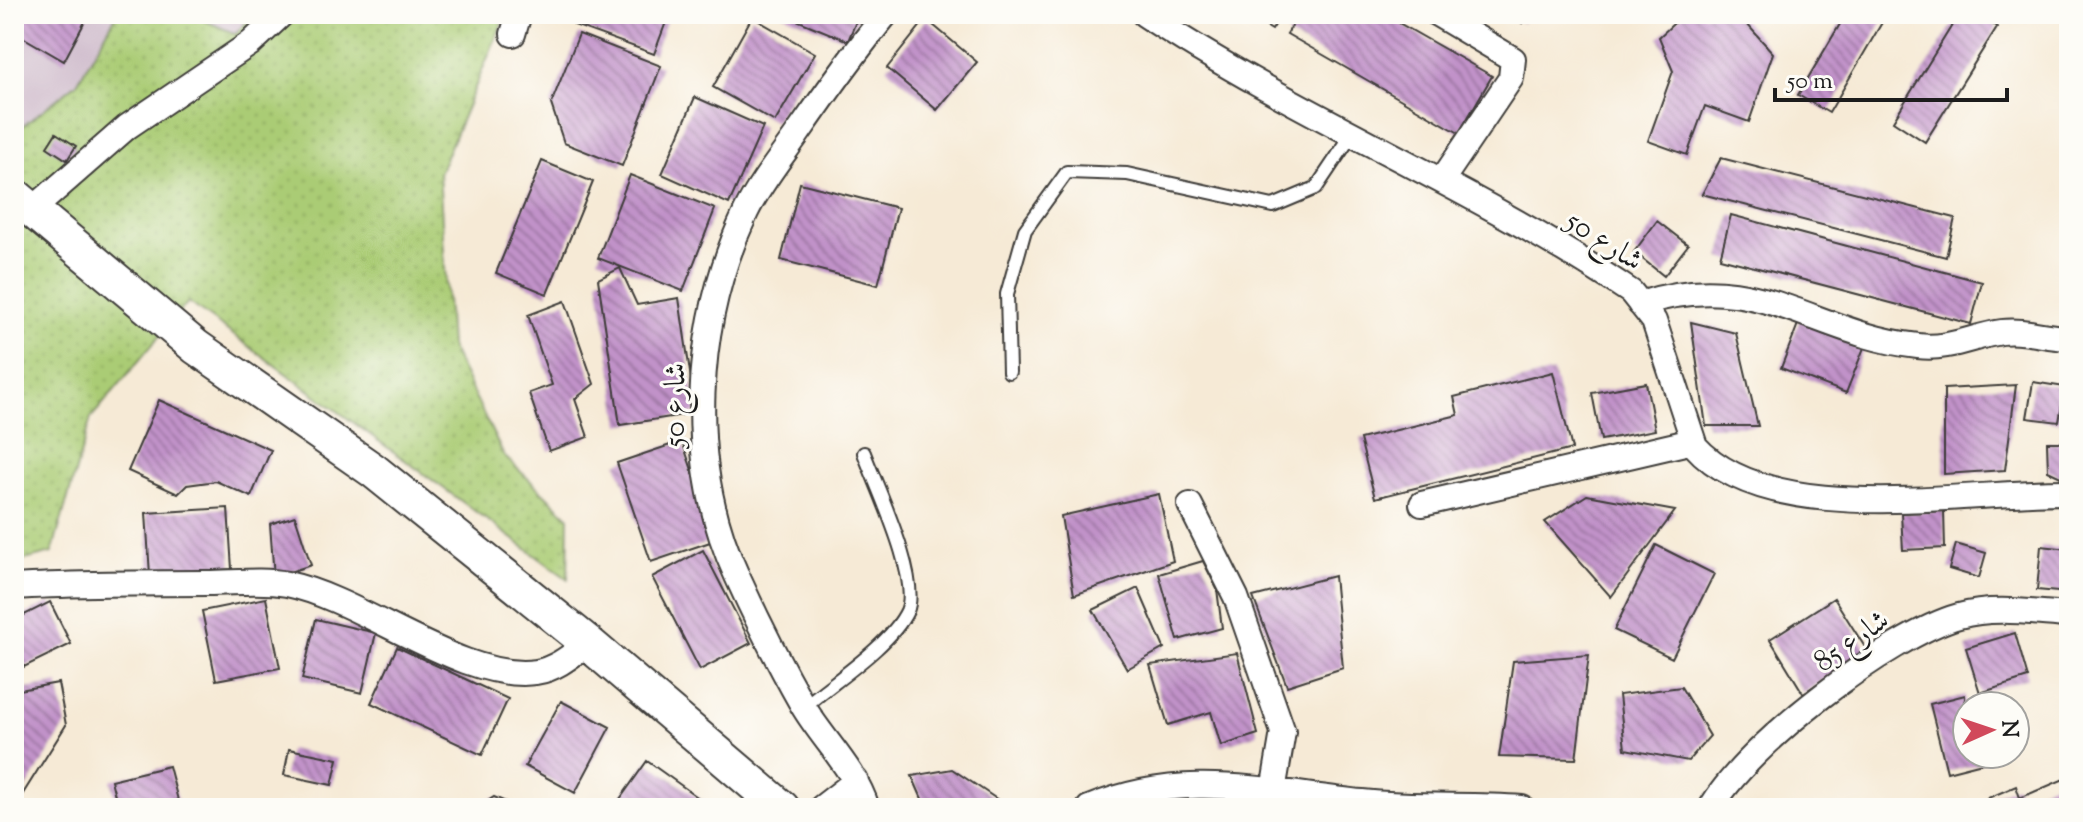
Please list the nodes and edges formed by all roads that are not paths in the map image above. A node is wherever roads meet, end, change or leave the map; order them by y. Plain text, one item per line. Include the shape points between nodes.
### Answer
1 (282, 14) edge
2 (886, 14) edge
3 (1144, 14) edge
4 (1437, 14) edge
5 (1353, 133) junction
6 (1442, 180) junction
7 (20, 207) edge
8 (1640, 304) junction
9 (2069, 338) edge
10 (1009, 372) dead end
11 (1693, 441) junction
12 (864, 453) dead end
13 (2069, 492) edge
14 (1422, 504) dead end
15 (1190, 505) dead end
16 (14, 587) edge
17 (2069, 615) edge
18 (588, 643) junction
19 (804, 707) junction
20 (856, 781) junction
21 (1273, 791) junction
22 (1464, 806) edge
23 (782, 808) edge
24 (821, 808) edge
25 (867, 808) edge
26 (1091, 808) edge
27 (1522, 808) edge
28 (1711, 808) edge

1 - 7 street via 251,43
2 - 19 street, شارع 50 via 748,209 713,305 703,380 705,462 714,516 736,575
3 - 5 street, شارع 50 via 1211,59
4 - 6 street via 1513,59 1511,78
5 - 6 street, شارع 50
5 - 10 lane via 1316,188 1273,206 1127,174 1067,172 1025,230 1007,294
6 - 8 street, شارع 50 via 1602,273
7 - 18 main road via 141,304 374,471
8 - 9 street via 1686,291 1720,290 1769,299 1858,332 1920,347 1960,344 2002,332
8 - 11 street, شارع 50 via 1654,321
11 - 13 street, شارع 50 via 1708,461 1743,480 1852,500
11 - 14 street
12 - 19 lane via 906,559 908,608 891,633
15 - 21 street via 1236,597 1283,732
16 - 18 street via 285,583 333,598 479,666 508,673 538,672
17 - 28 street, شارع 85 via 1995,611 1934,624 1898,644 1749,758
18 - 23 main road
19 - 20 street, شارع 50
20 - 24 street
20 - 25 street, شارع 50
21 - 22 street via 1395,805
21 - 26 street via 1199,784 1134,794
22 - 27 street

